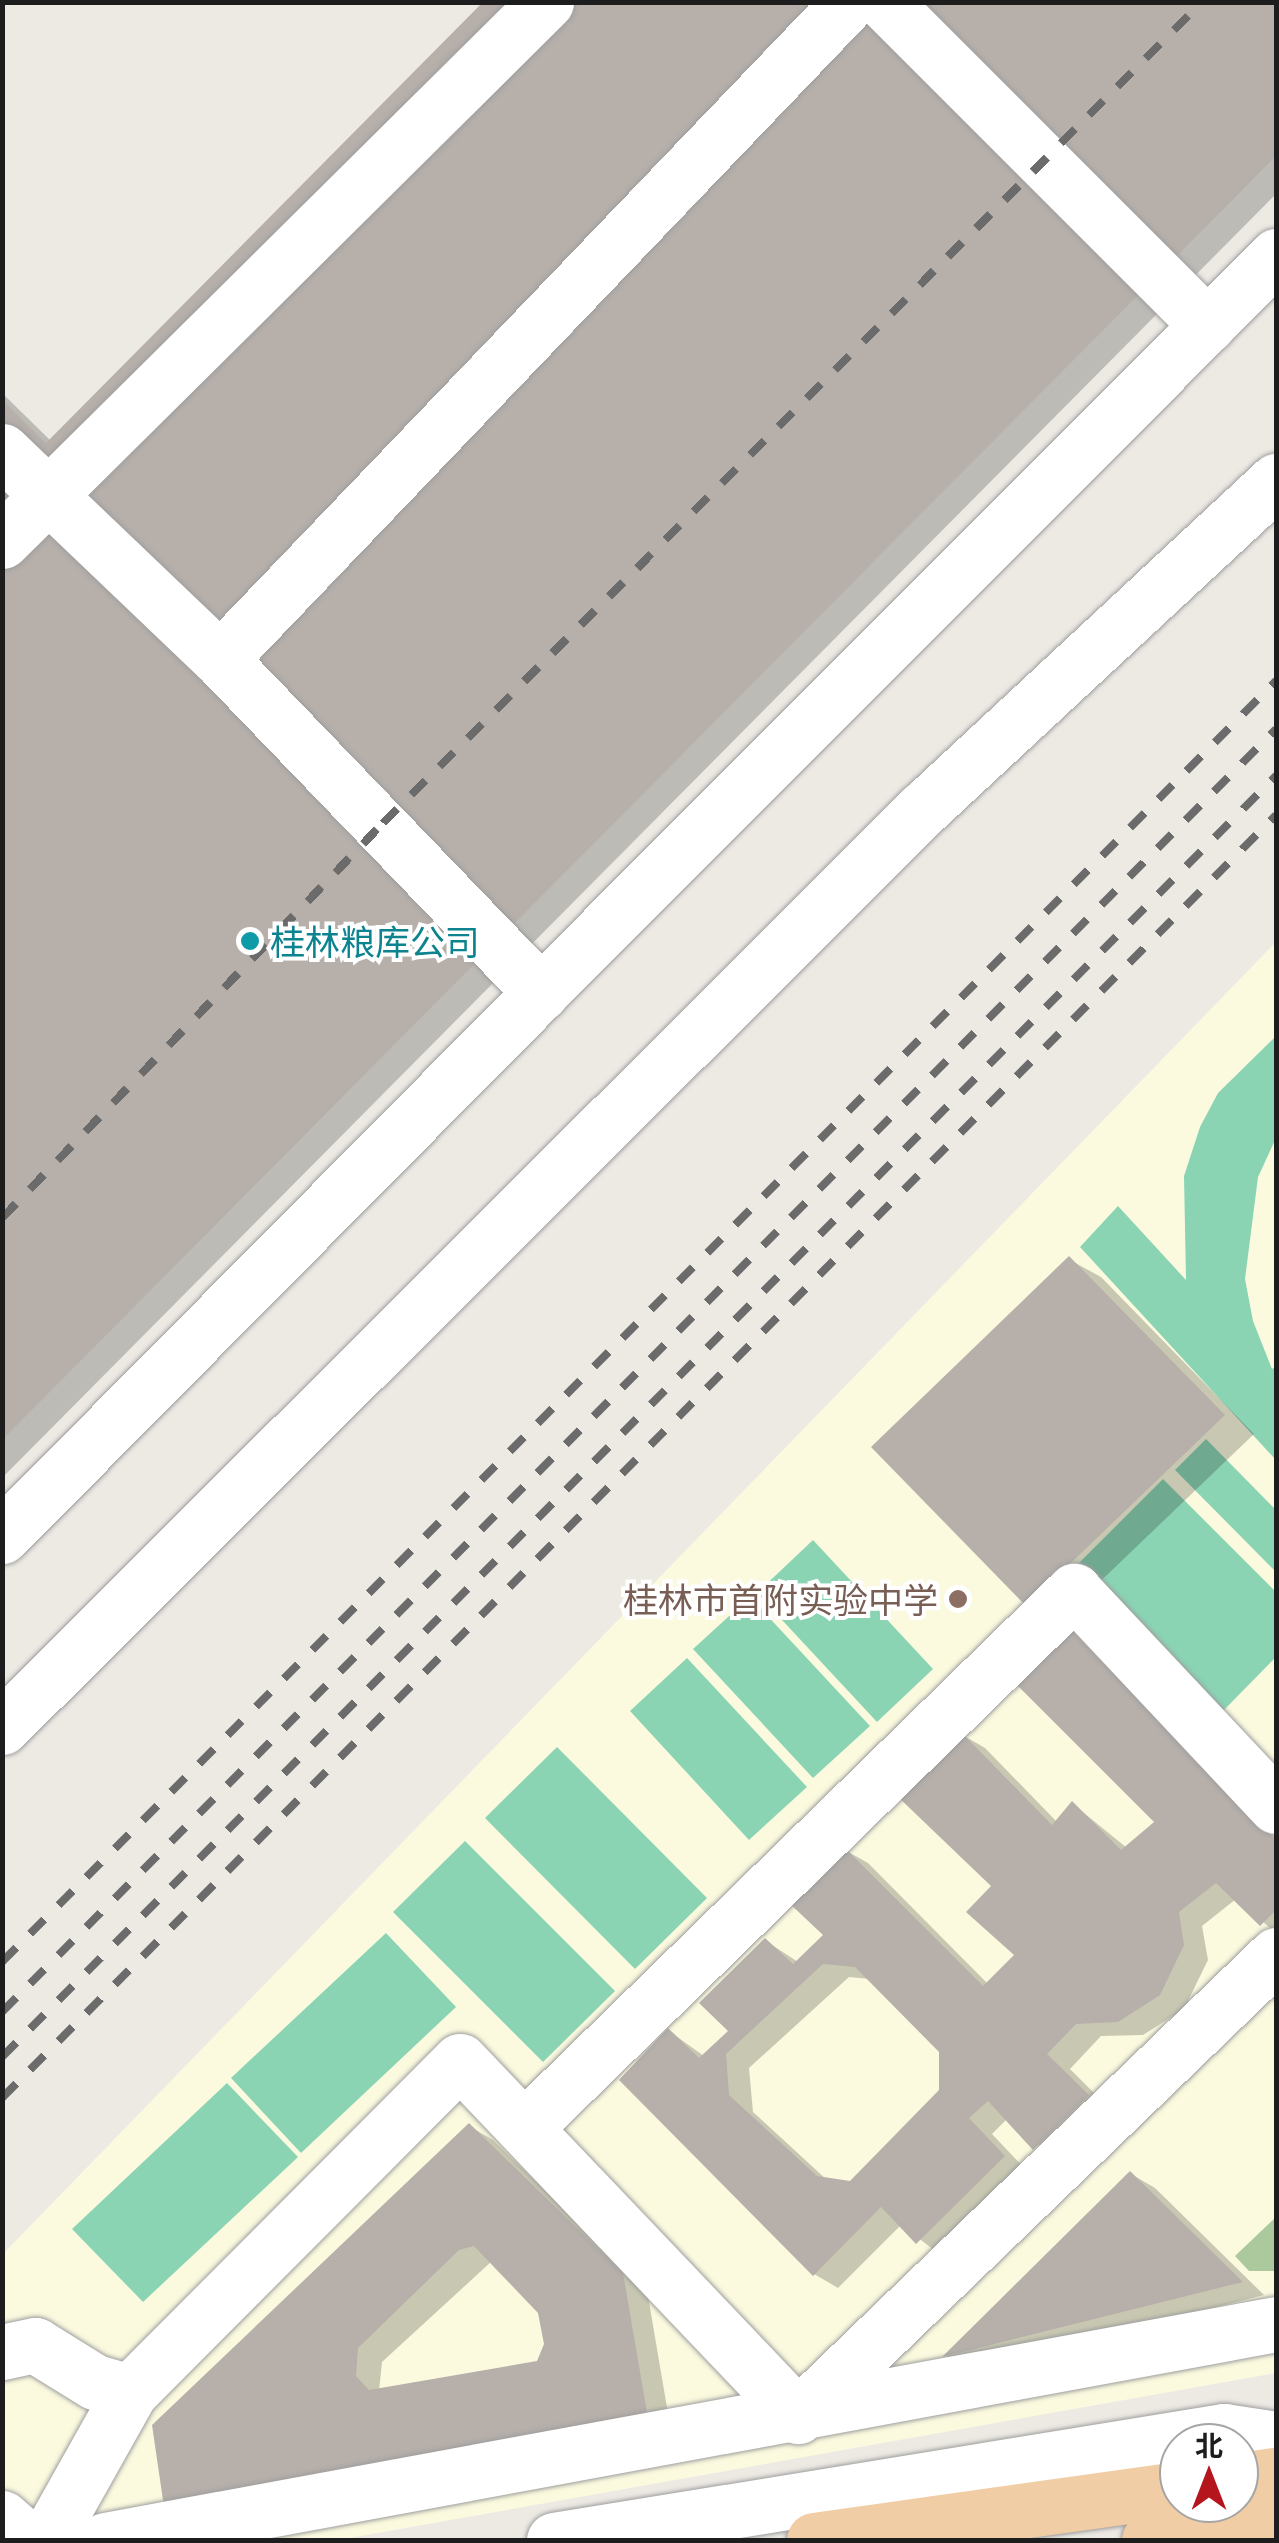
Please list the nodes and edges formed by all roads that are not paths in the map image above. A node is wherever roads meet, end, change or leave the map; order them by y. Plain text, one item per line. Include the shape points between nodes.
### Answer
1 (546, 2) edge
2 (848, 2) edge
3 (884, 2) edge
4 (1276, 256) edge
5 (1207, 325) junction
6 (2, 451) edge
7 (1276, 480) edge
8 (48, 495) junction
9 (2, 541) edge
10 (220, 659) junction
11 (541, 992) junction
12 (2, 1536) edge
13 (2, 1727) edge
14 (1276, 1806) edge
15 (1276, 1955) edge
16 (526, 2126) junction
17 (1276, 2324) edge
18 (2, 2352) edge
19 (130, 2392) junction
20 (798, 2416) junction
21 (1276, 2438) edge
22 (1159, 2491) edge
23 (2, 2518) edge
24 (1276, 2520) edge
25 (28, 2540) edge
26 (46, 2540) edge
27 (104, 2540) edge
28 (554, 2540) edge
29 (814, 2540) edge
30 (1149, 2540) edge

1 - 8 street
2 - 10 street
3 - 5 street
4 - 5 street
5 - 11 street
6 - 8 street
7 - 13 street via 922,810
8 - 9 street
8 - 10 street
10 - 11 street
11 - 12 street
14 - 16 street via 1074,1592
15 - 20 street
16 - 19 street via 460,2061
16 - 20 street
17 - 20 street
18 - 19 street via 35,2345 95,2382
19 - 26 street
20 - 27 street
21 - 28 street via 1224,2431
22 - 29 main road
23 - 25 street
24 - 30 main road

